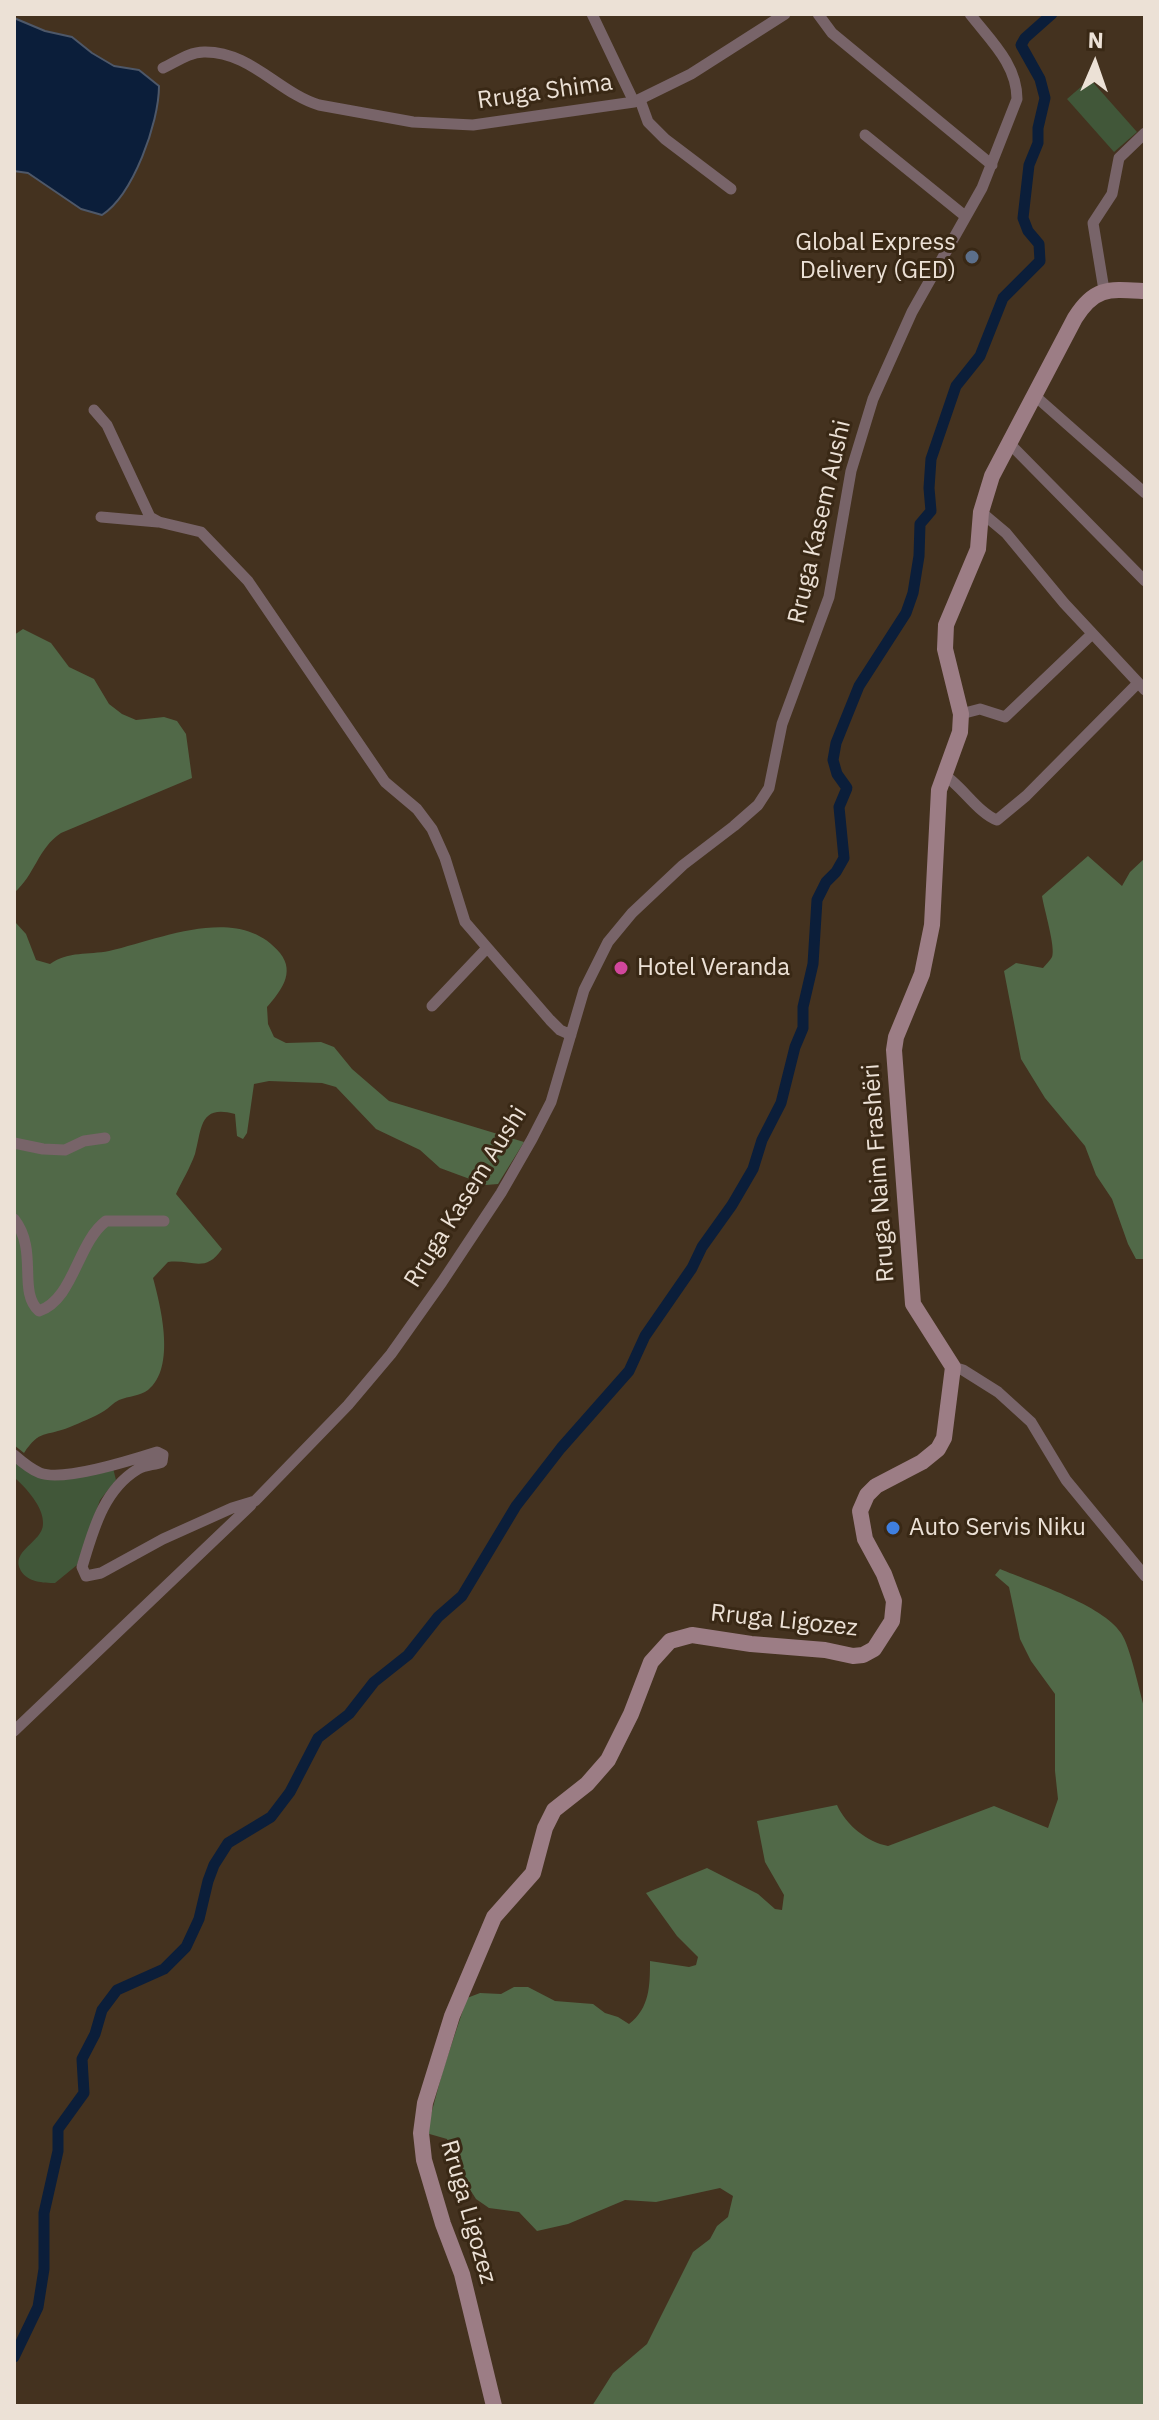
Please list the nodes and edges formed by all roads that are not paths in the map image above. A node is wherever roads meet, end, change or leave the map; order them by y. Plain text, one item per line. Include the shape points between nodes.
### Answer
1 (592, 14) edge
2 (785, 14) edge
3 (818, 14) edge
4 (970, 14) edge
5 (163, 68) dead end
6 (637, 101) junction
7 (1145, 133) edge
8 (865, 135) dead end
9 (992, 165) junction
10 (731, 189) dead end
11 (965, 216) junction
12 (1104, 290) junction
13 (1145, 291) edge
14 (1034, 395) junction
15 (94, 410) dead end
16 (1009, 443) junction
17 (1145, 493) edge
18 (981, 512) junction
19 (101, 517) dead end
20 (159, 522) junction
21 (1145, 581) edge
22 (1092, 634) junction
23 (1141, 686) edge
24 (961, 714) junction
25 (943, 774) junction
26 (487, 948) junction
27 (432, 1006) dead end
28 (571, 1035) junction
29 (105, 1138) dead end
30 (14, 1143) edge
31 (14, 1219) edge
32 (164, 1221) dead end
33 (953, 1367) junction
34 (14, 1455) edge
35 (255, 1501) junction
36 (1145, 1576) edge
37 (14, 1731) edge
38 (494, 2406) edge

1 - 6 street
2 - 6 street, Rruga Shima via 691,74
3 - 9 street via 832,33
4 - 9 street, Rruga Kasem Aushi via 1012,68 1017,85 1017,99
5 - 6 street, Rruga Shima via 203,51 217,54 256,68 305,101 413,122 490,124
6 - 10 street via 665,139
7 - 12 street via 1119,158 1112,194 1093,223
8 - 11 street
9 - 11 street, Rruga Kasem Aushi
11 - 28 street, Rruga Kasem Aushi via 906,322 873,399 851,471 829,597 782,724 769,788 758,805 683,865 614,934 584,990
12 - 13 street
12 - 14 street, Rruga Naim Frashëri via 1082,307
14 - 16 street, Rruga Naim Frashëri
14 - 17 street
15 - 20 street via 107,425 145,509
16 - 18 street, Rruga Naim Frashëri
16 - 21 street
18 - 22 street via 1006,533
18 - 24 street, Rruga Naim Frashëri via 978,549 945,635
19 - 20 street
20 - 26 street via 201,532 248,581 385,782 432,829 465,922
22 - 23 street
22 - 24 street via 1005,717 980,709
23 - 25 street via 997,820
24 - 25 street, Rruga Naim Frashëri via 958,741
25 - 33 street, Rruga Naim Frashëri via 936,814 932,925 922,974 894,1050 913,1304
26 - 27 street
26 - 28 street via 550,1020
28 - 35 street, Rruga Kasem Aushi via 551,1102 532,1139 442,1282 348,1405
29 - 30 street via 65,1150
31 - 32 street via 26,1242 30,1300 39,1311 53,1305 87,1243 106,1221
33 - 36 street, Rruga Naim Frashëri via 998,1392 1031,1422 1066,1480
33 - 38 street, Rruga Ligozez via 938,1449 876,1486 860,1511 865,1539 894,1601 892,1621 874,1649 853,1656 692,1635 670,1641 651,1662 608,1760 554,1810 533,1873 494,1917 452,2016 421,2133 424,2160 462,2274
34 - 35 street, Rruga Kasem Aushi via 42,1474 59,1475 157,1452 163,1455 162,1462 121,1481 105,1503 82,1567 86,1576
35 - 37 street

